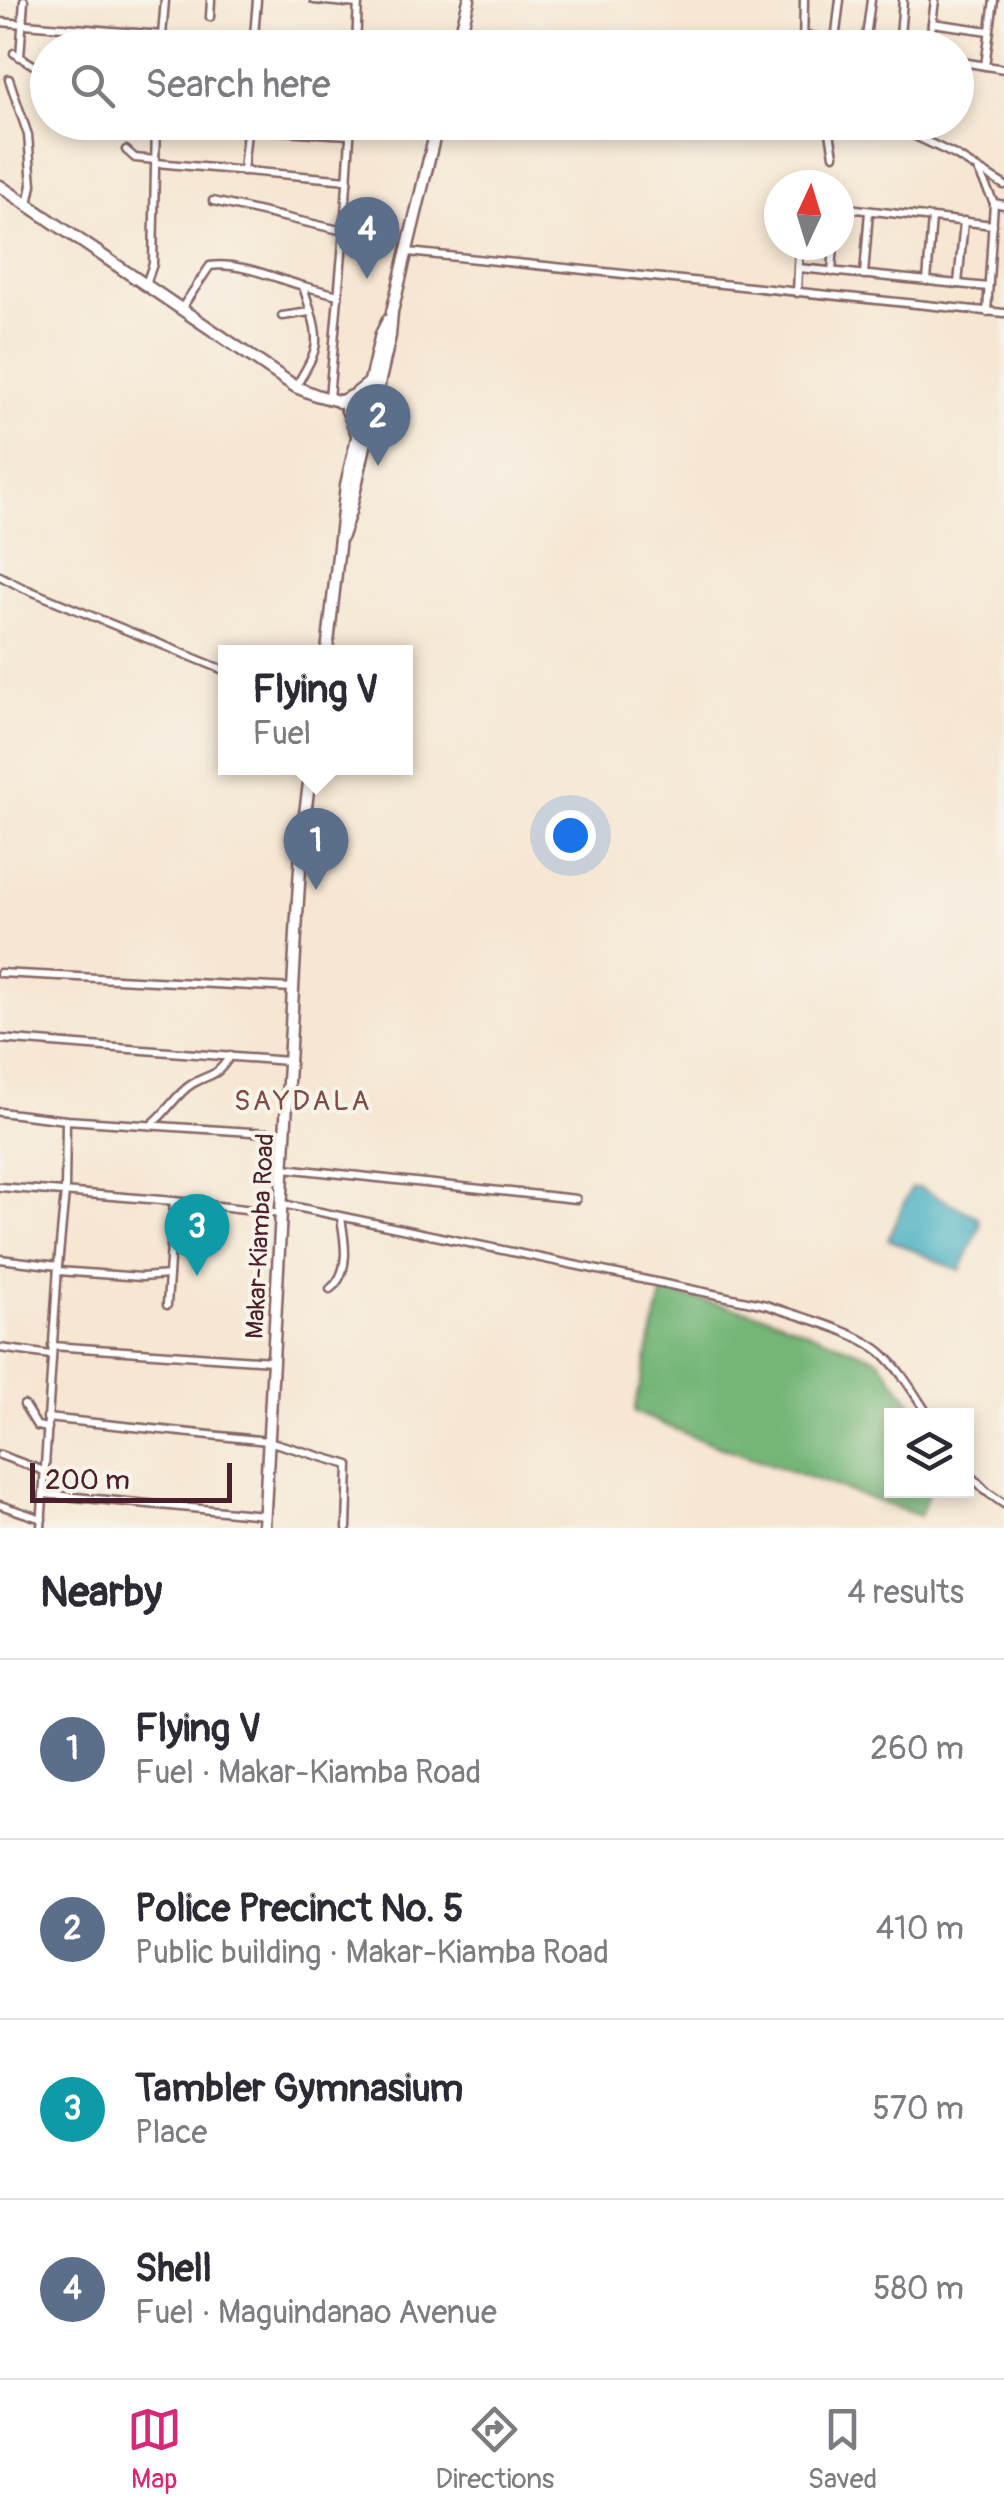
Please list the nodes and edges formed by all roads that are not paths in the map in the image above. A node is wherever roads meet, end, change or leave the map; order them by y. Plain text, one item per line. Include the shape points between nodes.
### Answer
1 (24, 0) edge
2 (165, 0) edge
3 (212, 0) edge
4 (257, 0) edge
5 (314, 0) edge
6 (469, 0) edge
7 (804, 0) edge
8 (840, 0) edge
9 (871, 0) edge
10 (904, 0) edge
11 (936, 0) edge
12 (994, 0) edge
13 (358, 2) edge
14 (210, 17) dead end
15 (0, 22) edge
16 (932, 23) junction
17 (22, 24) junction
18 (106, 30) edge
19 (162, 30) edge
20 (254, 30) edge
21 (357, 30) edge
22 (462, 30) edge
23 (803, 30) edge
24 (836, 30) edge
25 (867, 30) edge
26 (900, 30) edge
27 (931, 30) edge
28 (989, 31) junction
29 (30, 63) edge
30 (974, 64) edge
31 (984, 66) junction
32 (1004, 69) edge
33 (9, 79) dead end
34 (156, 140) edge
35 (246, 140) edge
36 (350, 140) edge
37 (434, 140) edge
38 (831, 140) edge
39 (925, 140) edge
40 (126, 150) dead end
41 (834, 155) dead end
42 (156, 161) junction
43 (978, 170) junction
44 (244, 171) junction
45 (348, 180) junction
46 (1004, 185) edge
47 (0, 186) edge
48 (213, 201) dead end
49 (994, 203) junction
50 (28, 204) junction
51 (1004, 205) edge
52 (854, 209) edge
53 (869, 211) junction
54 (932, 218) junction
55 (964, 221) junction
56 (993, 225) junction
57 (344, 231) junction
58 (406, 252) junction
59 (799, 260) edge
60 (833, 260) edge
61 (799, 268) junction
62 (832, 272) junction
63 (864, 275) junction
64 (927, 281) junction
65 (146, 284) junction
66 (958, 284) junction
67 (304, 286) junction
68 (988, 288) junction
69 (797, 293) junction
70 (338, 295) junction
71 (181, 308) junction
72 (310, 312) junction
73 (392, 312) junction
74 (987, 312) junction
75 (1004, 314) edge
76 (282, 316) dead end
77 (370, 382) junction
78 (296, 386) junction
79 (338, 401) junction
80 (368, 409) junction
81 (358, 435) junction
82 (342, 536) junction
83 (0, 576) edge
84 (328, 645) edge
85 (218, 668) edge
86 (310, 775) edge
87 (0, 973) edge
88 (292, 988) junction
89 (0, 1039) edge
90 (230, 1056) junction
91 (289, 1061) junction
92 (0, 1112) edge
93 (66, 1120) junction
94 (152, 1124) junction
95 (286, 1134) junction
96 (284, 1168) junction
97 (0, 1188) edge
98 (65, 1192) junction
99 (576, 1198) dead end
100 (174, 1201) junction
101 (281, 1208) junction
102 (341, 1218) junction
103 (0, 1259) edge
104 (58, 1268) junction
105 (169, 1275) junction
106 (330, 1289) dead end
107 (167, 1305) dead end
108 (0, 1348) edge
109 (52, 1351) junction
110 (272, 1361) junction
111 (24, 1405) dead end
112 (924, 1408) edge
113 (48, 1418) junction
114 (48, 1428) junction
115 (268, 1441) junction
116 (0, 1456) edge
117 (44, 1471) junction
118 (974, 1479) edge
119 (43, 1494) junction
120 (1004, 1504) edge
121 (0, 1505) edge
122 (265, 1515) junction
123 (41, 1524) edge
124 (264, 1528) edge
125 (347, 1528) edge

1 - 17 street
2 - 19 street
3 - 14 street
4 - 20 street
5 - 13 street
6 - 22 main road
7 - 23 street
8 - 24 street
9 - 25 street
10 - 26 street
11 - 16 street
12 - 28 street
13 - 21 street
15 - 17 street
16 - 27 street
16 - 28 street
17 - 18 street
17 - 29 street via 17,55
28 - 31 street
30 - 31 street
31 - 32 street
33 - 50 street via 28,135
34 - 42 street
35 - 44 street
36 - 45 street
37 - 58 main road
38 - 41 street
39 - 43 street
40 - 42 street
42 - 44 street
42 - 65 street via 153,264
43 - 46 street
43 - 49 street
44 - 45 street
45 - 57 street
47 - 50 main road
48 - 57 street
49 - 51 street
49 - 56 street
50 - 65 main road
52 - 53 street
53 - 54 street
53 - 63 street
54 - 55 street
54 - 64 street
55 - 56 street
55 - 66 street
56 - 68 street
57 - 70 street
58 - 69 street
58 - 73 main road
59 - 61 street
60 - 62 street
61 - 62 street
61 - 69 street
62 - 63 street
63 - 64 street
64 - 66 street
65 - 71 main road
66 - 68 street
67 - 70 street
67 - 71 street via 215,265
67 - 72 street
68 - 74 street
69 - 74 street
70 - 79 street
71 - 78 main road
72 - 76 street
72 - 78 street via 314,349
73 - 77 main road
73 - 80 main road
74 - 75 street
77 - 79 main road
77 - 80 main road
78 - 79 main road
79 - 80 main road
79 - 81 main road
80 - 81 main road
80 - 82 main road
81 - 82 main road
82 - 84 main road
83 - 85 street
86 - 88 main road, Makar-Kiamba Road
87 - 88 street
88 - 91 main road, Makar-Kiamba Road
89 - 90 street
90 - 91 street
90 - 94 street
91 - 95 main road, Makar-Kiamba Road
92 - 93 street
93 - 94 street
93 - 98 street
94 - 95 street
95 - 96 main road, Makar-Kiamba Road
96 - 99 street
96 - 101 main road, Makar-Kiamba Road
97 - 98 street
98 - 100 street
98 - 104 street
100 - 101 street
100 - 105 street
101 - 102 street
101 - 110 main road, Makar-Kiamba Road
102 - 106 street via 343,1273
102 - 112 street via 766,1305 880,1352
103 - 104 street
104 - 105 street
104 - 109 street
105 - 107 street
108 - 109 street
109 - 110 street
109 - 113 street
110 - 115 main road, Makar-Kiamba Road
111 - 114 street via 37,1426
113 - 114 street
113 - 115 street
114 - 117 street
115 - 122 main road, Makar-Kiamba Road
115 - 125 street via 349,1465
116 - 117 street
117 - 119 street
118 - 120 street
119 - 122 street
119 - 123 street
121 - 123 street
122 - 124 main road, Makar-Kiamba Road

